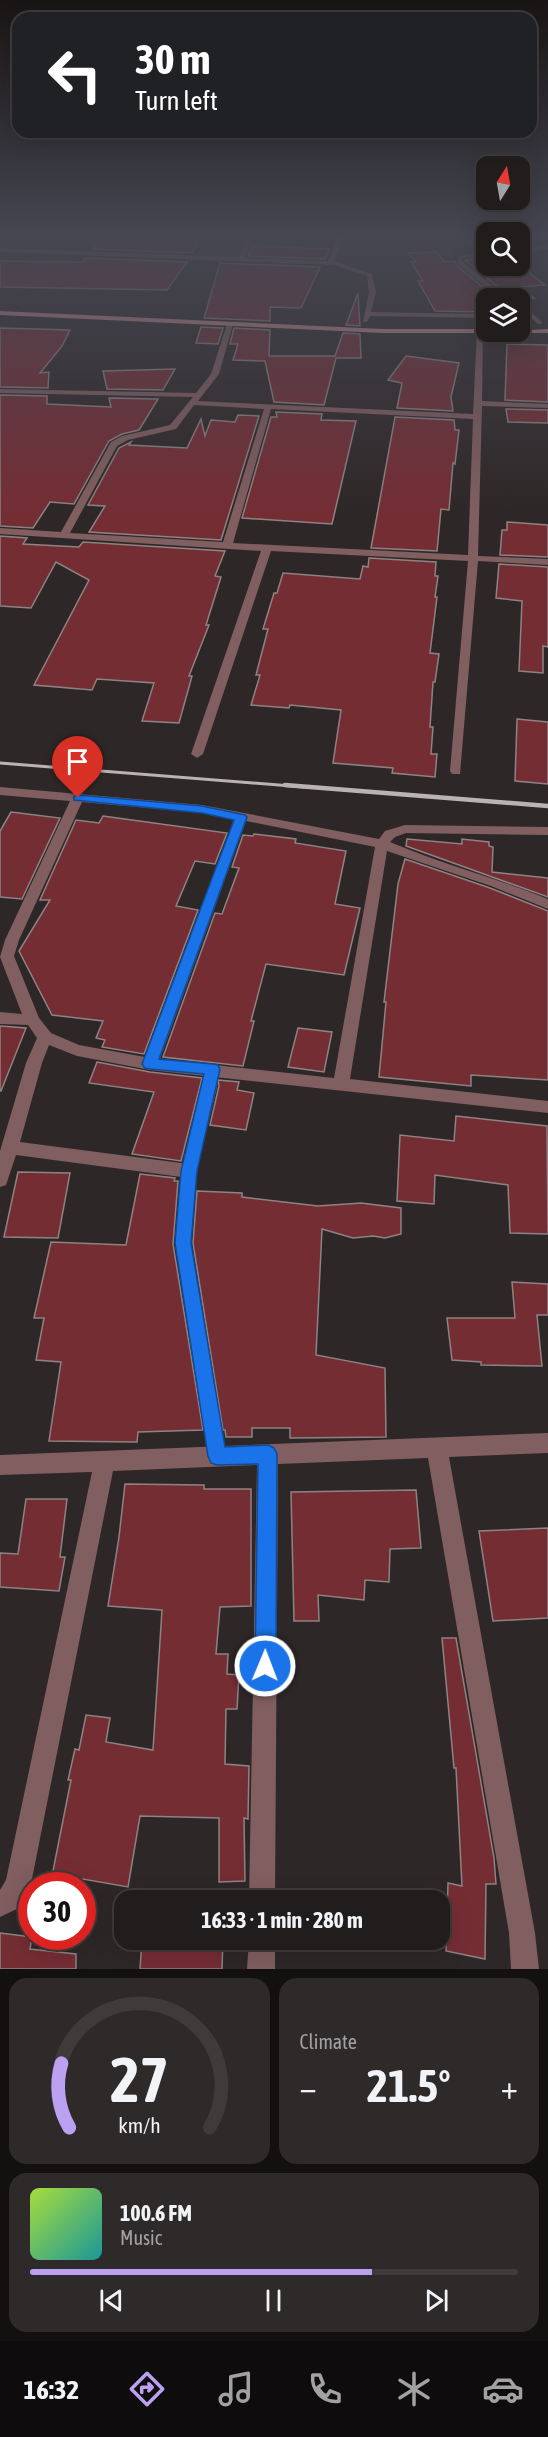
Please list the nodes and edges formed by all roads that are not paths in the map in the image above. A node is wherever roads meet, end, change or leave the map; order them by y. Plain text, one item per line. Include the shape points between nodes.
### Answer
1 (228, 330) edge
2 (358, 330) edge
3 (419, 330) edge
4 (530, 330) edge
5 (382, 331) joint
6 (548, 331) edge
7 (482, 342) edge
8 (0, 391) edge
9 (197, 399) junction
10 (478, 404) junction
11 (548, 406) edge
12 (268, 407) junction
13 (479, 417) junction
14 (0, 531) edge
15 (64, 535) junction
16 (226, 546) junction
17 (267, 548) junction
18 (473, 558) junction
19 (548, 562) edge
20 (197, 754) dead end
21 (456, 771) dead end
22 (0, 791) edge
23 (78, 798) junction
24 (241, 817) junction
25 (548, 831) edge
26 (382, 844) junction
27 (548, 904) edge
28 (0, 1017) edge
29 (32, 1020) junction
30 (45, 1037) junction
31 (150, 1064) junction
32 (213, 1069) junction
33 (341, 1086) junction
34 (548, 1107) edge
35 (10, 1147) junction
36 (189, 1171) junction
37 (0, 1180) edge
38 (548, 1443) edge
39 (437, 1447) junction
40 (268, 1454) junction
41 (217, 1456) junction
42 (105, 1460) junction
43 (0, 1465) edge
44 (262, 1890) edge
45 (0, 1904) edge
46 (262, 1950) edge
47 (261, 1969) edge
48 (525, 1969) edge

1 - 9 street via 215,374
2 - 5 main road
3 - 5 main road
4 - 6 main road
7 - 10 street
8 - 9 street
9 - 12 street
9 - 15 street via 173,427 114,444
10 - 11 street
10 - 13 street
12 - 13 street
12 - 16 street
13 - 18 street
14 - 15 street
15 - 16 street
16 - 17 street
17 - 18 street
17 - 20 street
18 - 19 street
18 - 21 street
22 - 23 street
23 - 24 street via 202,809
23 - 29 street via 7,956
24 - 26 street
24 - 31 street
25 - 26 street via 405,829 390,834
26 - 27 street via 496,882
26 - 33 street
28 - 29 street
29 - 30 street
30 - 31 street via 76,1050
30 - 35 street
31 - 32 street
32 - 33 street
32 - 36 lane
33 - 34 street
35 - 36 street
35 - 37 street
36 - 41 lane via 183,1243
38 - 39 street
39 - 40 street
39 - 48 street via 522,1933
40 - 41 street
40 - 44 street
41 - 42 street
42 - 43 street
42 - 45 street via 18,1884 10,1899
46 - 47 street

